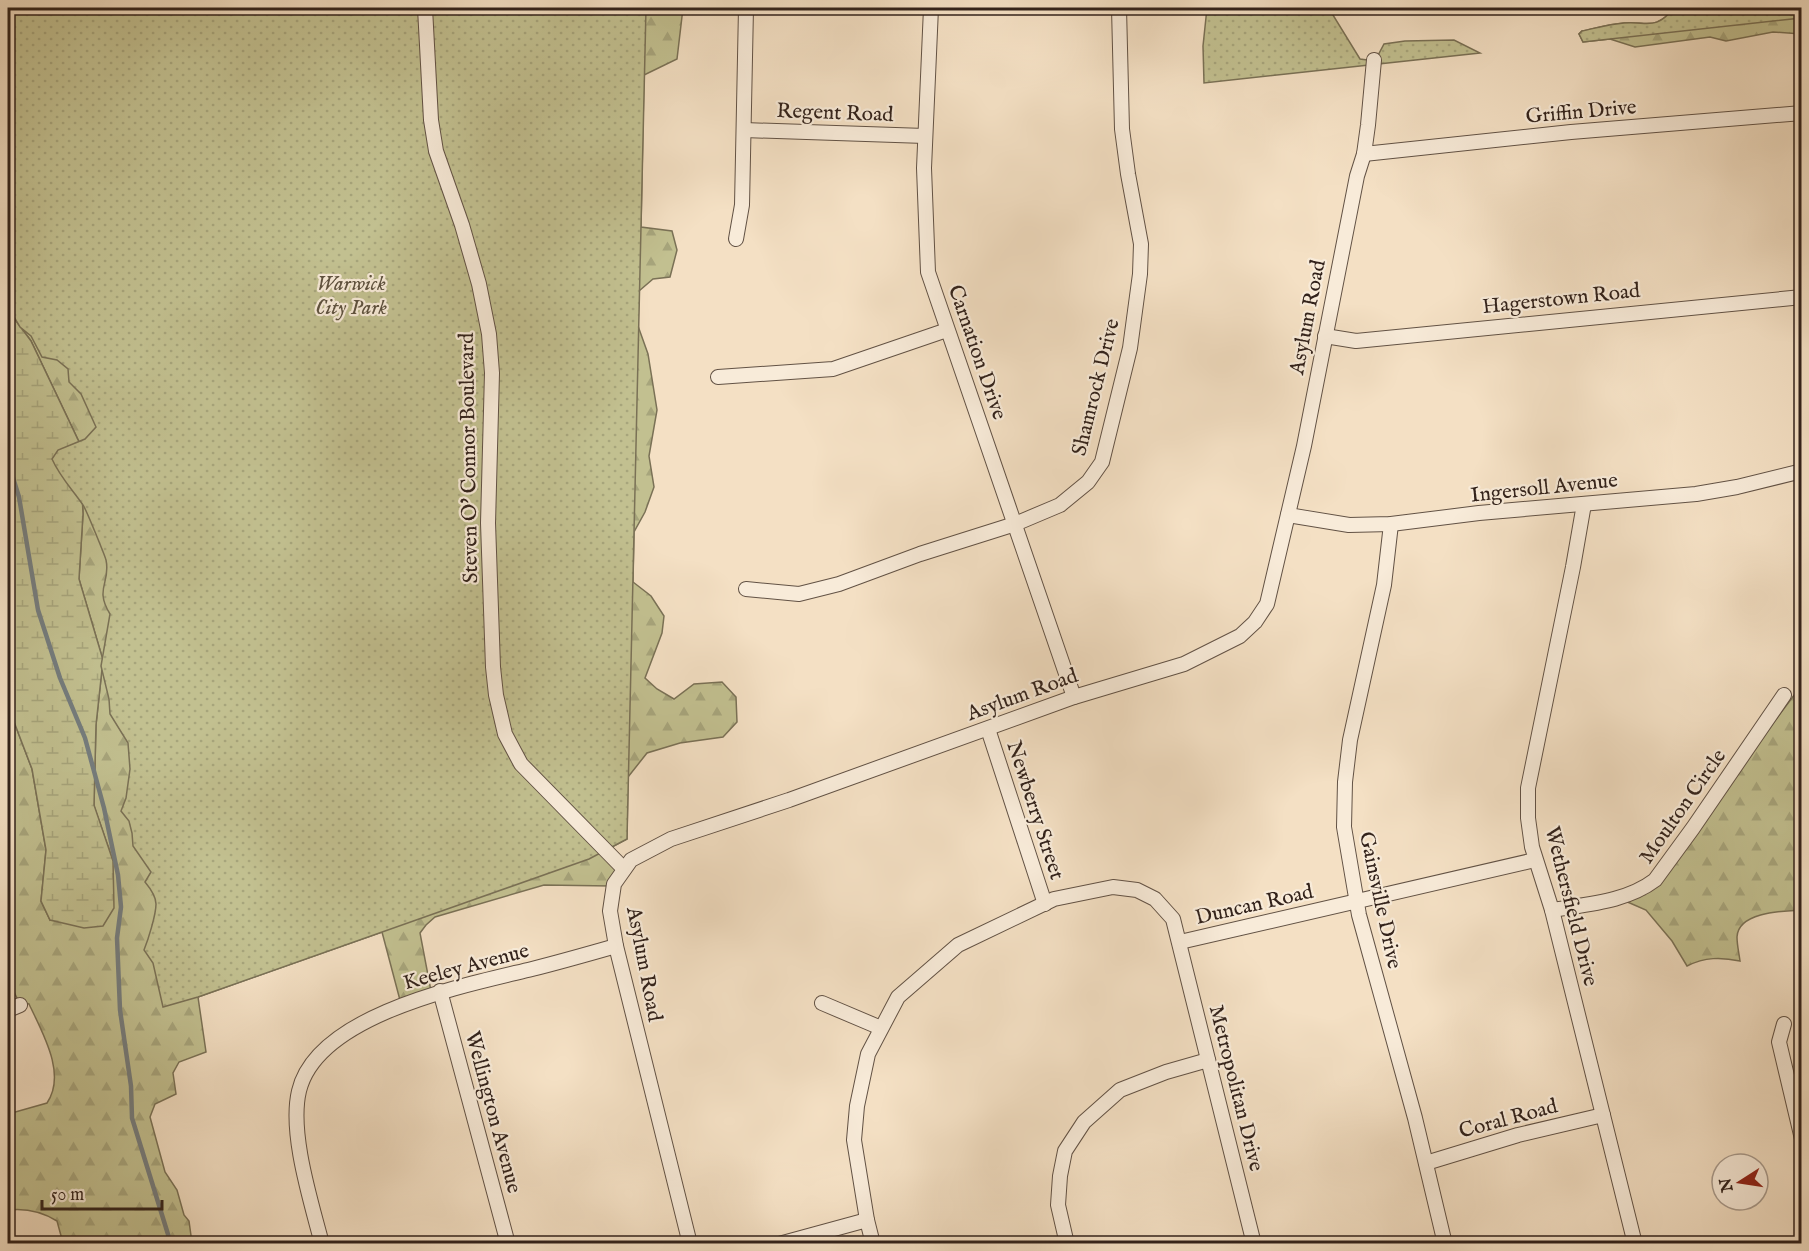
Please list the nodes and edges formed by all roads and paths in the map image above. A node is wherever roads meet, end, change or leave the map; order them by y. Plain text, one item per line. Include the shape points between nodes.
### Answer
1 (425, 8) edge
2 (746, 8) edge
3 (931, 8) edge
4 (1119, 8) edge
5 (1374, 60) dead end
6 (1802, 113) edge
7 (744, 130) junction
8 (925, 136) junction
9 (1364, 154) junction
10 (736, 239) dead end
11 (1802, 297) edge
12 (947, 330) junction
13 (1325, 336) junction
14 (718, 377) dead end
15 (1802, 471) edge
16 (1584, 504) junction
17 (1288, 515) junction
18 (1015, 524) junction
19 (1391, 524) junction
20 (746, 589) dead end
21 (1784, 695) dead end
22 (1074, 697) junction
23 (988, 729) junction
24 (1535, 860) junction
25 (624, 869) junction
26 (1356, 903) junction
27 (1045, 904) junction
28 (1552, 910) junction
29 (1180, 942) junction
30 (616, 946) junction
31 (440, 991) junction
32 (822, 1003) dead end
33 (1784, 1023) dead end
34 (881, 1028) junction
35 (1208, 1060) junction
36 (1603, 1115) junction
37 (1802, 1139) edge
38 (1426, 1162) junction
39 (867, 1220) junction
40 (322, 1244) edge
41 (508, 1244) edge
42 (690, 1244) edge
43 (779, 1244) edge
44 (873, 1244) edge
45 (1067, 1244) edge
46 (1254, 1244) edge
47 (1445, 1244) edge
48 (1635, 1244) edge

1 - 25 street, Steven O' Connor Boulevard via 430,120 436,151 462,225 489,334 492,373 488,523 493,667 505,734 521,764
2 - 7 street
3 - 8 street, Carnation Drive
4 - 18 street, Shamrock Drive via 1122,129 1141,244 1130,348 1102,462 1088,482 1060,505
5 - 9 street, Asylum Road
6 - 9 street, Griffin Drive
7 - 8 street, Regent Road
7 - 10 street via 742,205
8 - 12 street, Carnation Drive via 928,272
9 - 13 street, Asylum Road
11 - 13 street, Hagerstown Road via 1356,341
12 - 14 street via 833,369
12 - 18 street, Carnation Drive
13 - 17 street, Asylum Road
15 - 16 street, Ingersoll Avenue via 1696,494
16 - 19 street, Ingersoll Avenue
16 - 24 street, Wethersfield Drive via 1528,788
17 - 19 street, Ingersoll Avenue via 1349,525
17 - 22 street, Asylum Road via 1267,604 1240,636 1184,664
18 - 20 street, Shamrock Drive via 799,594
18 - 22 street, Carnation Drive
19 - 26 street, Gainsville Drive via 1384,585 1354,719 1345,782 1344,827
21 - 28 street, Moulton Circle via 1655,880 1621,898
22 - 23 street, Asylum Road
23 - 25 street, Asylum Road via 670,839 631,860
23 - 27 street, Newberry Street
24 - 26 street, Duncan Road
24 - 28 street, Wethersfield Drive
25 - 30 street, Asylum Road via 614,884 610,911
26 - 29 street, Duncan Road
26 - 38 street, Gainsville Drive
27 - 29 street, Duncan Road via 1113,887 1137,890 1155,899 1173,919
27 - 34 street, Duncan Road via 958,945 898,998
28 - 36 street, Wethersfield Drive
29 - 35 street, Metropolitan Drive
30 - 31 street, Keeley Avenue
30 - 42 street, Asylum Road
31 - 40 street, Keeley Avenue via 367,1021 328,1046 306,1071 298,1092 298,1138
31 - 41 street, Wellington Avenue
32 - 34 street
33 - 37 street via 1779,1042
34 - 39 street, Duncan Road via 868,1054 854,1140
35 - 45 street via 1120,1090 1084,1122 1065,1151 1060,1176 1058,1205
35 - 46 street, Metropolitan Drive
36 - 38 street, Coral Road
36 - 48 street, Wethersfield Drive
38 - 47 street, Gainsville Drive
39 - 43 street
39 - 44 street, Duncan Road

